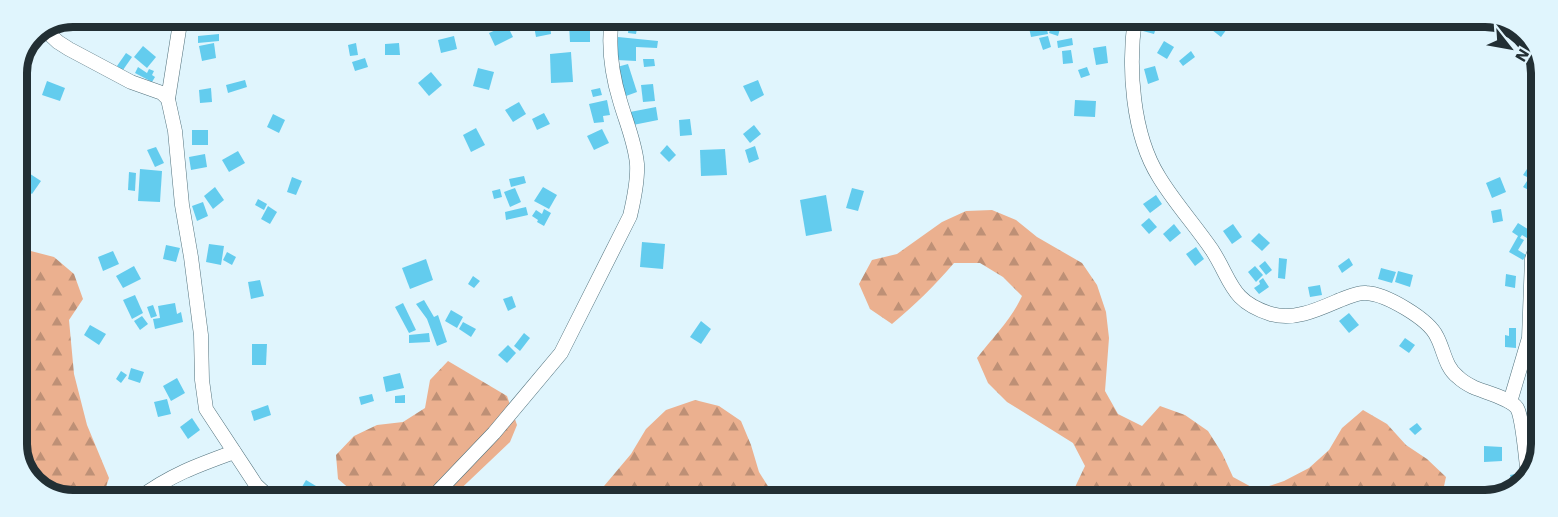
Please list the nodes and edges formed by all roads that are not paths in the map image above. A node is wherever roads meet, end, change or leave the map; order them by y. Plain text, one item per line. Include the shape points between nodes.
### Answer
1 (179, 27) edge
2 (610, 27) edge
3 (1134, 27) edge
4 (51, 34) edge
5 (168, 99) junction
6 (1531, 285) edge
7 (1510, 402) junction
8 (234, 452) junction
9 (1526, 462) edge
10 (150, 490) edge
11 (261, 490) edge
12 (440, 490) edge

1 - 5 street
2 - 12 street via 619,98 637,164 630,216 561,353
3 - 7 street via 1134,105 1148,152 1157,174 1246,303 1273,315 1289,316 1358,293 1374,294 1406,308 1435,332 1456,376
4 - 5 street via 69,49
5 - 8 street via 201,335 206,409
6 - 7 street via 1529,338
7 - 9 street via 1521,420
8 - 10 street via 195,465
8 - 11 street

